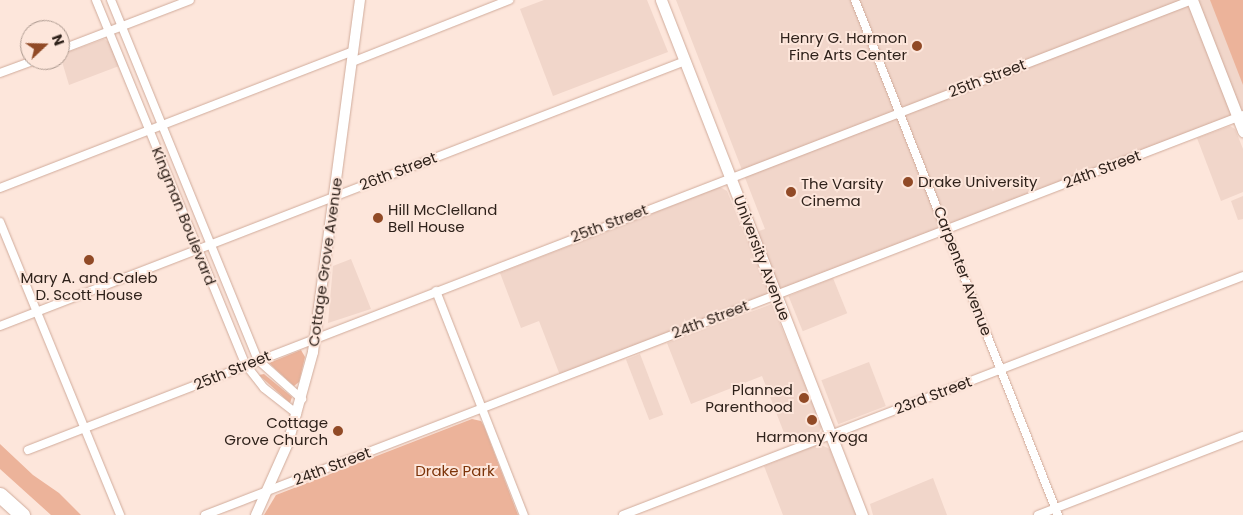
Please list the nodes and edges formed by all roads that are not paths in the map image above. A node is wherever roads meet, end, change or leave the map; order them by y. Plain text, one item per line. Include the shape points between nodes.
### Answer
1 (96, 0) edge
2 (111, 0) edge
3 (190, 0) edge
4 (360, 0) edge
5 (509, 0) edge
6 (661, 0) edge
7 (855, 0) edge
8 (1192, 0) edge
9 (121, 26) junction
10 (108, 31) junction
11 (70, 46) edge
12 (352, 56) junction
13 (685, 61) junction
14 (20, 66) edge
15 (0, 73) edge
16 (900, 112) junction
17 (1240, 116) edge
18 (162, 125) junction
19 (149, 130) junction
20 (1243, 131) edge
21 (730, 177) junction
22 (0, 188) edge
23 (334, 195) junction
24 (0, 222) edge
25 (947, 228) junction
26 (211, 244) junction
27 (198, 249) junction
28 (1243, 276) edge
29 (436, 291) junction
30 (776, 294) junction
31 (37, 312) junction
32 (0, 326) edge
33 (315, 338) junction
34 (258, 360) junction
35 (246, 365) junction
36 (1001, 369) junction
37 (302, 398) junction
38 (482, 408) junction
39 (298, 414) junction
40 (84, 428) junction
41 (831, 435) junction
42 (1243, 436) edge
43 (28, 450) dead end
44 (267, 491) junction
45 (0, 495) edge
46 (1056, 512) edge
47 (22, 515) edge
48 (120, 515) edge
49 (205, 515) edge
50 (256, 515) edge
51 (524, 515) edge
52 (623, 515) edge
53 (862, 515) edge
54 (1038, 515) edge

1 - 10 street, Kingman Boulevard
2 - 9 street, Kingman Boulevard
3 - 9 street
4 - 12 street, Cottage Grove Avenue
5 - 12 street
6 - 13 main road, University Avenue
7 - 16 street, Carpenter Avenue
8 - 16 street, 25th Street
8 - 17 main road
9 - 10 street
9 - 18 street, Kingman Boulevard
10 - 11 street
10 - 19 street, Kingman Boulevard
12 - 18 street
12 - 23 street, Cottage Grove Avenue
13 - 21 main road, University Avenue
13 - 23 street, 26th Street
14 - 15 street
16 - 21 street, 25th Street
16 - 25 street, Carpenter Avenue
17 - 20 main road
17 - 25 street, 24th Street
18 - 19 street
18 - 26 street, Kingman Boulevard
19 - 22 street
19 - 27 street, Kingman Boulevard
21 - 29 street, 25th Street
21 - 30 main road, University Avenue
23 - 26 street, 26th Street
23 - 33 street, Cottage Grove Avenue
24 - 31 street
25 - 30 street, 24th Street
25 - 36 street, Carpenter Avenue
26 - 27 street, 26th Street
26 - 34 street, Kingman Boulevard
27 - 31 street, 26th Street
27 - 35 street, Kingman Boulevard
28 - 36 street, 23rd Street
29 - 33 street, 25th Street
29 - 38 street
30 - 38 street, 24th Street
30 - 41 main road, University Avenue
31 - 32 street, 26th Street
31 - 40 street
33 - 34 street, 25th Street
33 - 37 street, Cottage Grove Avenue
34 - 35 street, 25th Street
34 - 37 street, Kingman Boulevard
35 - 39 street, Kingman Boulevard via 264,388
35 - 40 street, 25th Street
36 - 41 street, 23rd Street
36 - 46 street, Carpenter Avenue
37 - 39 street, Cottage Grove Avenue
38 - 44 street, 24th Street
38 - 51 street
39 - 44 street, Cottage Grove Avenue
40 - 43 street, 25th Street
40 - 48 street
41 - 52 street, 23rd Street
41 - 53 main road, University Avenue
42 - 46 street
44 - 49 street, 24th Street
44 - 50 street, Cottage Grove Avenue
45 - 47 highway
46 - 54 street

